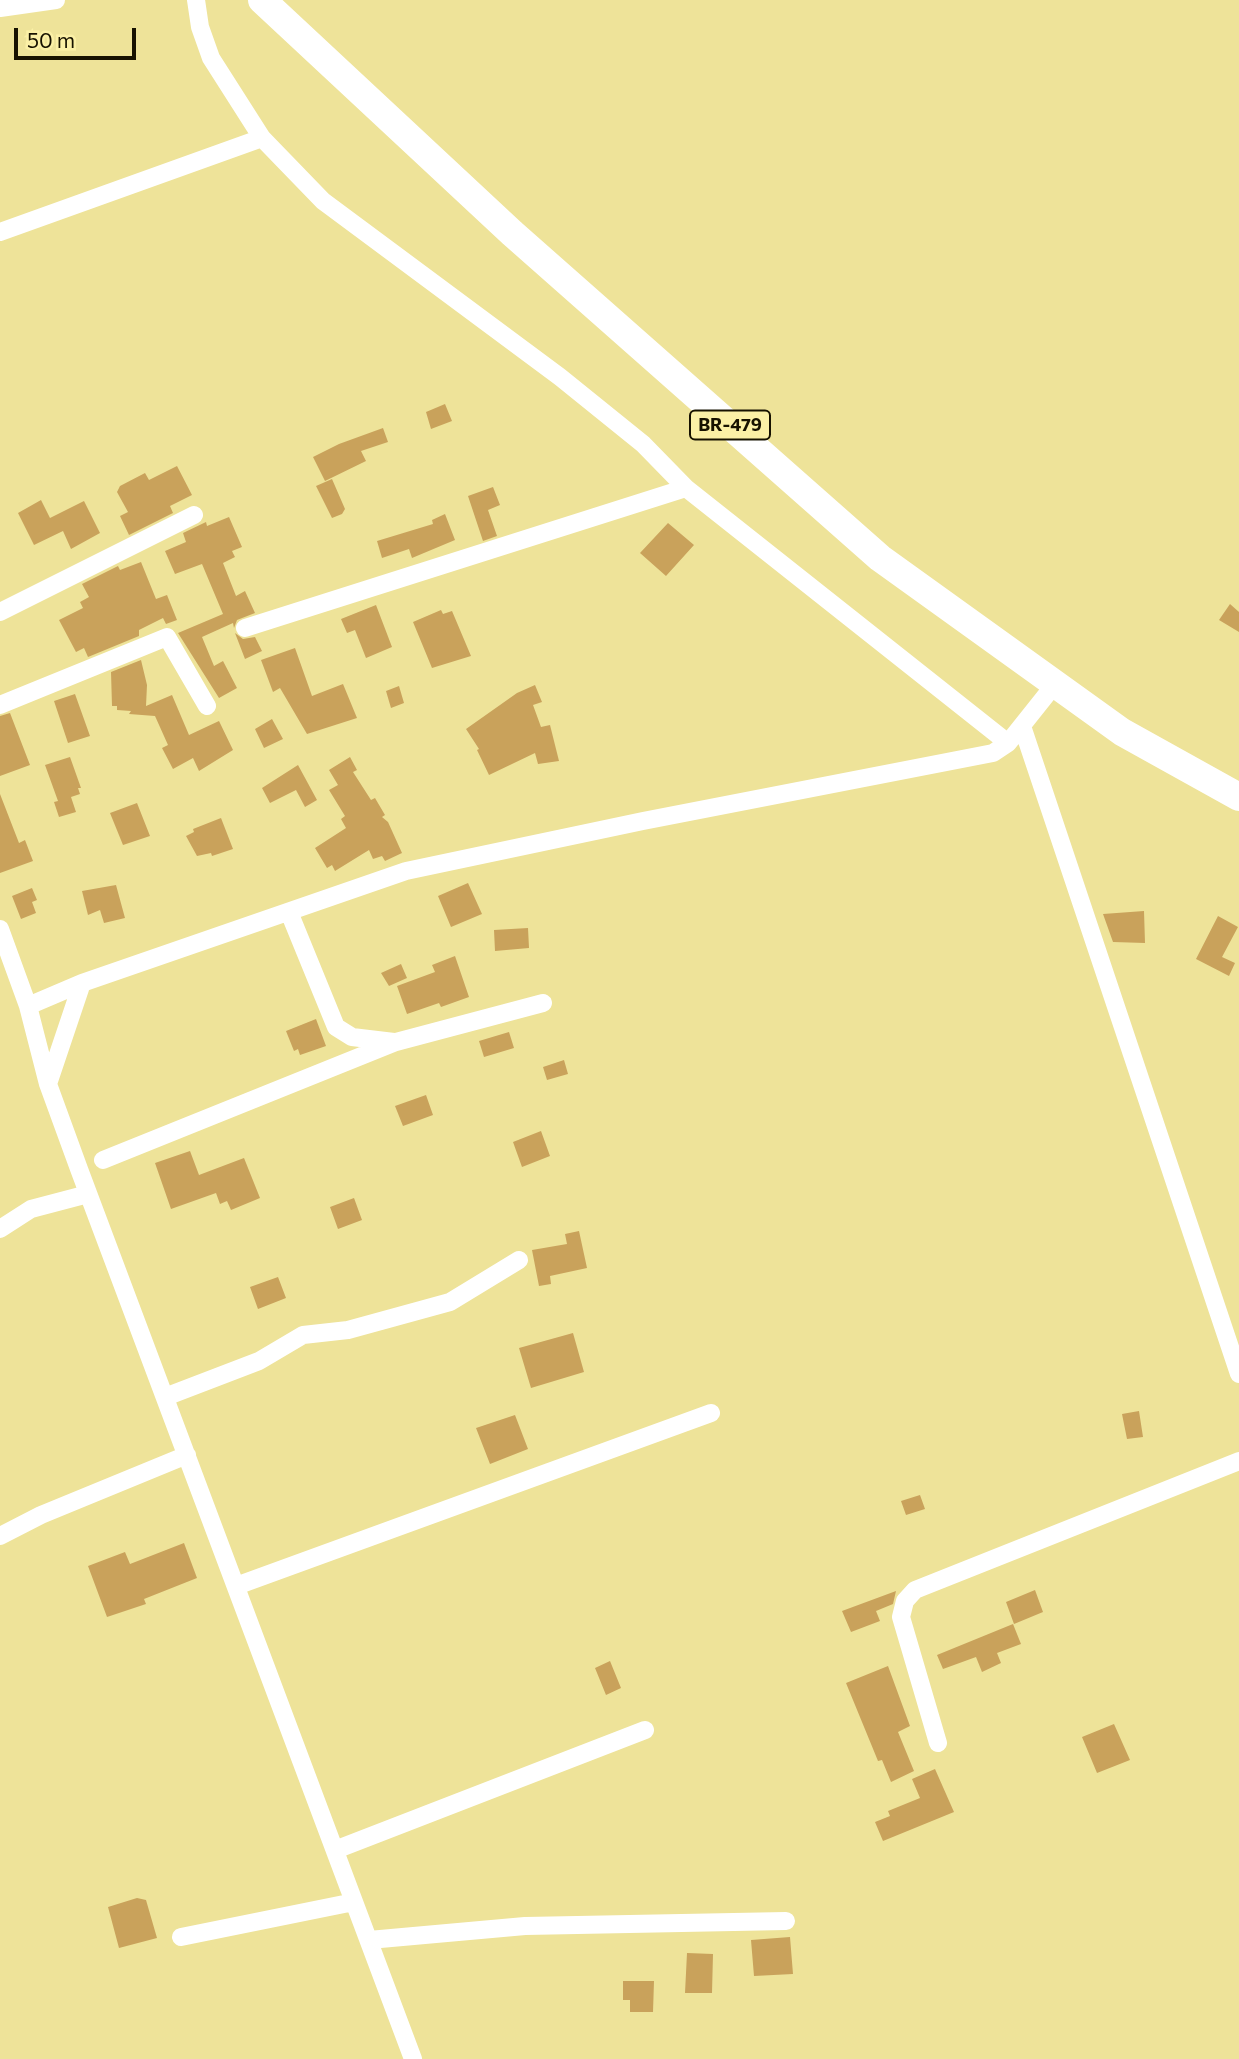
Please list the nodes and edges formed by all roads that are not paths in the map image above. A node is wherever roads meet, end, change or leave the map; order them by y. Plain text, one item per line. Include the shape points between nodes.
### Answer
1 (56, 0) edge
2 (196, 0) edge
3 (262, 0) edge
4 (0, 8) edge
5 (262, 138) junction
6 (0, 232) edge
7 (686, 488) junction
8 (194, 515) dead end
9 (0, 612) edge
10 (245, 628) dead end
11 (1055, 684) junction
12 (0, 705) edge
13 (206, 706) dead end
14 (1022, 726) junction
15 (1008, 743) junction
16 (1239, 797) edge
17 (289, 912) junction
18 (0, 929) edge
19 (82, 983) junction
20 (543, 1003) dead end
21 (29, 1006) junction
22 (396, 1042) junction
23 (48, 1084) junction
24 (103, 1160) dead end
25 (88, 1194) junction
26 (0, 1229) edge
27 (519, 1261) dead end
28 (1239, 1374) edge
29 (165, 1397) junction
30 (711, 1413) dead end
31 (187, 1455) junction
32 (1239, 1461) edge
33 (0, 1536) edge
34 (236, 1586) junction
35 (645, 1730) dead end
36 (938, 1743) dead end
37 (335, 1850) junction
38 (354, 1902) junction
39 (786, 1921) dead end
40 (181, 1937) dead end
41 (369, 1940) junction
42 (414, 2059) edge

1 - 4 street
2 - 5 street via 211,58
3 - 11 main road, BR-479 via 512,233 880,558
5 - 6 street
5 - 7 street via 323,201 560,377 643,444
7 - 10 street
7 - 15 street
8 - 9 street
11 - 14 street
11 - 16 main road, BR-479 via 1122,732
12 - 13 street via 167,637
14 - 15 street
14 - 28 street
15 - 17 street via 993,753 406,872
17 - 19 street
17 - 22 street via 336,1027 352,1037
18 - 21 street
19 - 21 street
19 - 23 street
20 - 22 street
21 - 23 street
22 - 24 street
23 - 25 street
25 - 26 street via 31,1209
25 - 29 street
27 - 29 street via 450,1302 348,1330 303,1335 259,1361
29 - 31 street
30 - 34 street
31 - 33 street
31 - 34 street
32 - 36 street via 915,1590 905,1601 901,1617
34 - 37 street
35 - 37 street
37 - 38 street
38 - 40 street
38 - 41 street
39 - 41 street via 525,1926
41 - 42 street

